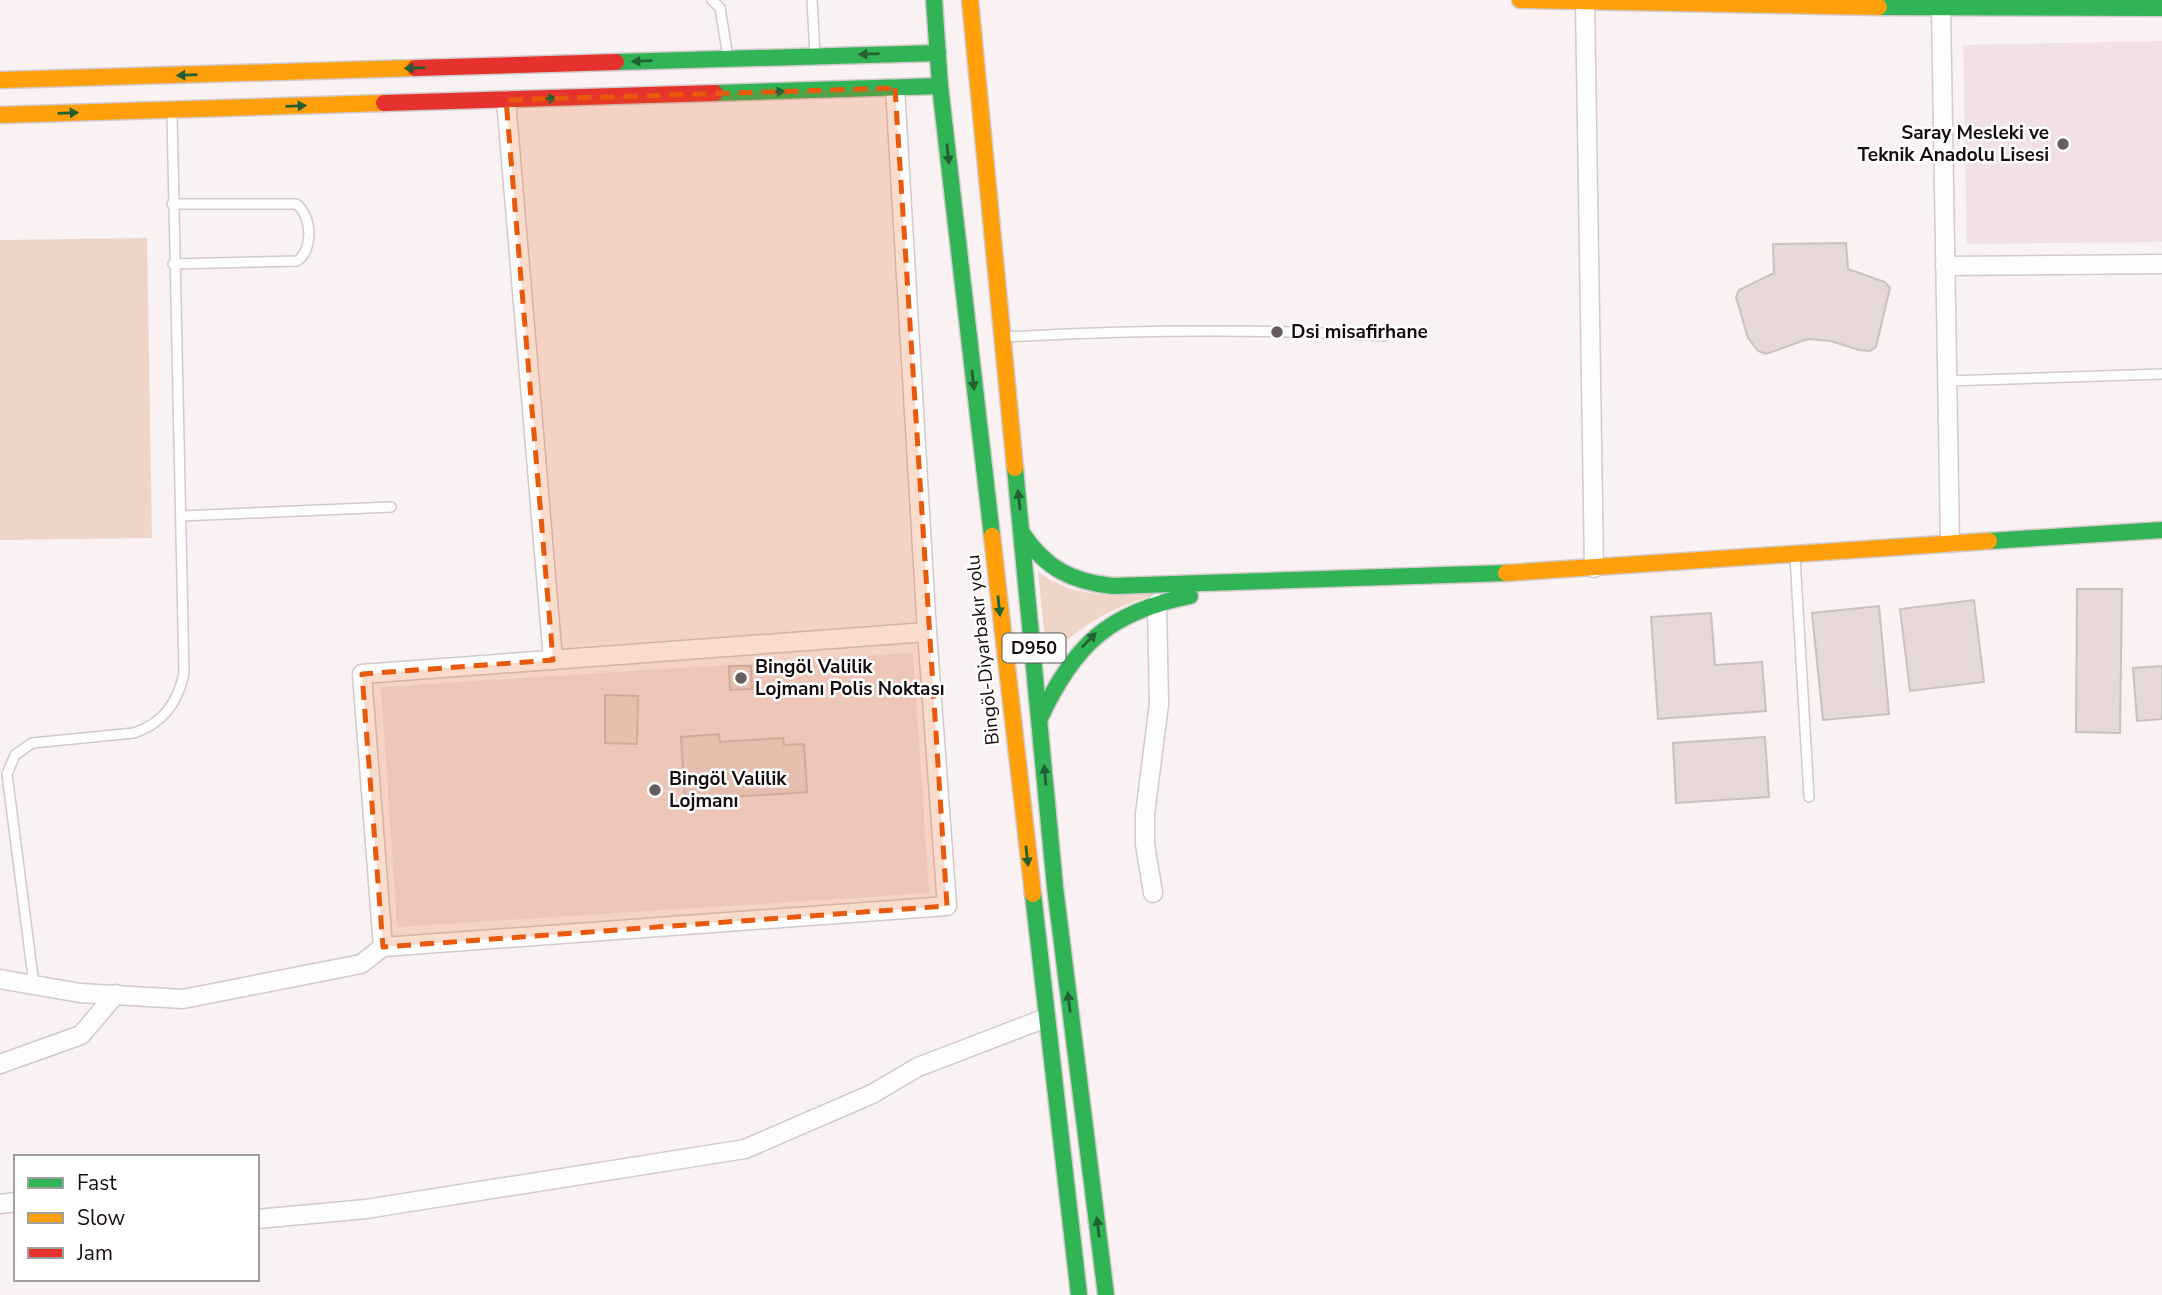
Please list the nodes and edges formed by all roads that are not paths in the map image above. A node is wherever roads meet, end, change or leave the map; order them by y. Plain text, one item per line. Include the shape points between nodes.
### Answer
1 (712, 0) edge
2 (812, 0) edge
3 (933, 0) edge
4 (970, 0) edge
5 (1520, 0) edge
6 (1585, 1) edge
7 (1941, 8) junction
8 (2162, 8) edge
9 (937, 53) junction
10 (815, 56) junction
11 (728, 59) junction
12 (0, 80) edge
13 (940, 86) junction
14 (895, 88) junction
15 (506, 100) junction
16 (172, 110) junction
17 (0, 115) edge
18 (172, 204) junction
19 (173, 264) junction
20 (2162, 264) edge
21 (1945, 265) junction
22 (1385, 336) dead end
23 (1003, 337) junction
24 (2162, 374) edge
25 (1947, 381) junction
26 (391, 507) dead end
27 (181, 516) junction
28 (2162, 530) edge
29 (1023, 533) junction
30 (1950, 543) junction
31 (1795, 553) junction
32 (1594, 568) junction
33 (1287, 583) junction
34 (1157, 603) junction
35 (927, 632) junction
36 (554, 660) junction
37 (1040, 718) junction
38 (1809, 797) dead end
39 (1153, 893) dead end
40 (383, 947) junction
41 (0, 979) edge
42 (34, 986) junction
43 (116, 995) junction
44 (1046, 1018) junction
45 (0, 1063) edge
46 (259, 1219) edge
47 (1079, 1295) edge
48 (1106, 1295) edge

1 - 11 lane via 720,8
2 - 10 lane
3 - 9 street, Bingöl-Diyarbakır yolu / D950
4 - 23 street, D950
5 - 6 street
6 - 7 street
6 - 32 street
7 - 8 street
7 - 21 street
9 -> 10 street
9 - 13 street, Bingöl-Diyarbakır yolu / D950
10 - 11 street
11 -> 12 street
13 - 14 street
13 -> 44 street, Bingöl-Diyarbakır yolu / D950
15 -> 14 street
14 - 35 street
16 -> 15 street
15 - 36 street
17 -> 16 street
16 - 18 lane
18 - 19 lane
18 - 19 lane via 296,204 306,217 308,245 306,255 298,261
19 - 27 lane
20 - 21 street
21 - 25 street
22 - 23 lane via 1131,330
29 -> 23 street, D950
24 - 25 lane
25 - 30 street
26 - 27 lane
27 - 42 lane via 184,673 171,707 155,723 134,733 32,743 10,764 10,811
28 - 30 street
29 - 33 street via 1045,565 1088,585
29 - 37 street, D950
30 - 31 street
31 - 32 street
31 - 38 lane
32 - 33 street
33 - 34 street
37 -> 34 street via 1066,665 1098,630
34 - 39 street via 1159,704 1145,814
35 - 36 street
35 - 40 street via 947,906
36 - 40 street via 362,674
48 -> 37 street, D950 via 1055,887
40 - 43 street via 361,964 183,999
41 - 42 street
42 - 43 street
43 - 45 street via 81,1035
44 - 46 street via 918,1067 872,1094 745,1149 366,1209
44 - 47 street, Bingöl-Diyarbakır yolu / D950

